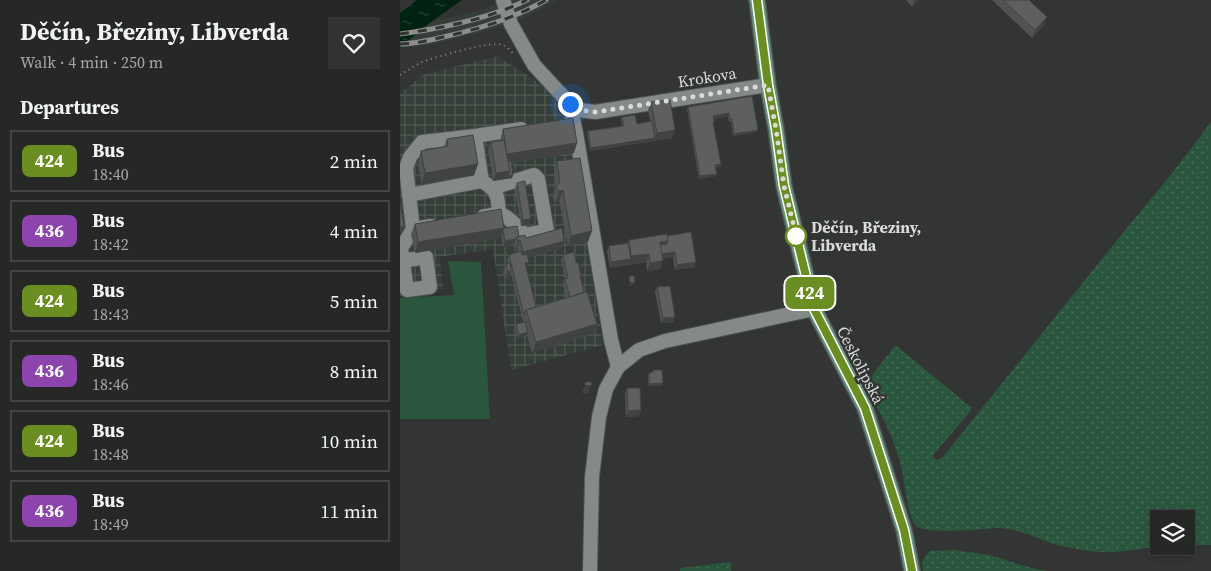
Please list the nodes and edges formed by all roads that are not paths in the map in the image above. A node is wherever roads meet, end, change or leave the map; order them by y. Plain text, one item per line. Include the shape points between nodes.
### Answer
1 (503, 0) edge
2 (757, 0) edge
3 (768, 85) junction
4 (570, 104) junction
5 (538, 127) edge
6 (475, 136) junction
7 (487, 185) junction
8 (409, 195) junction
9 (500, 214) junction
10 (470, 219) edge
11 (442, 224) edge
12 (413, 229) junction
13 (402, 261) dead end
14 (814, 309) junction
15 (618, 367) junction
16 (590, 571) edge
17 (912, 571) edge

1 - 4 street, Krokova via 511,24 534,65
2 - 3 main road, Českolipská
3 - 4 street, Krokova via 596,112 579,110
3 - 14 main road, Českolipská via 784,186
4 - 15 street via 569,122
5 - 6 street
6 - 7 street
6 - 8 street via 422,142 406,168
7 - 8 street
7 - 9 street via 498,199
7 - 9 street via 534,175 538,179 547,231 525,235
8 - 12 street
9 - 10 street
11 - 12 street
12 - 13 street via 400,248
14 - 15 street via 665,341 639,350
14 - 17 main road, Českolipská via 865,408 904,530
15 - 16 street via 606,389 599,417 592,477

